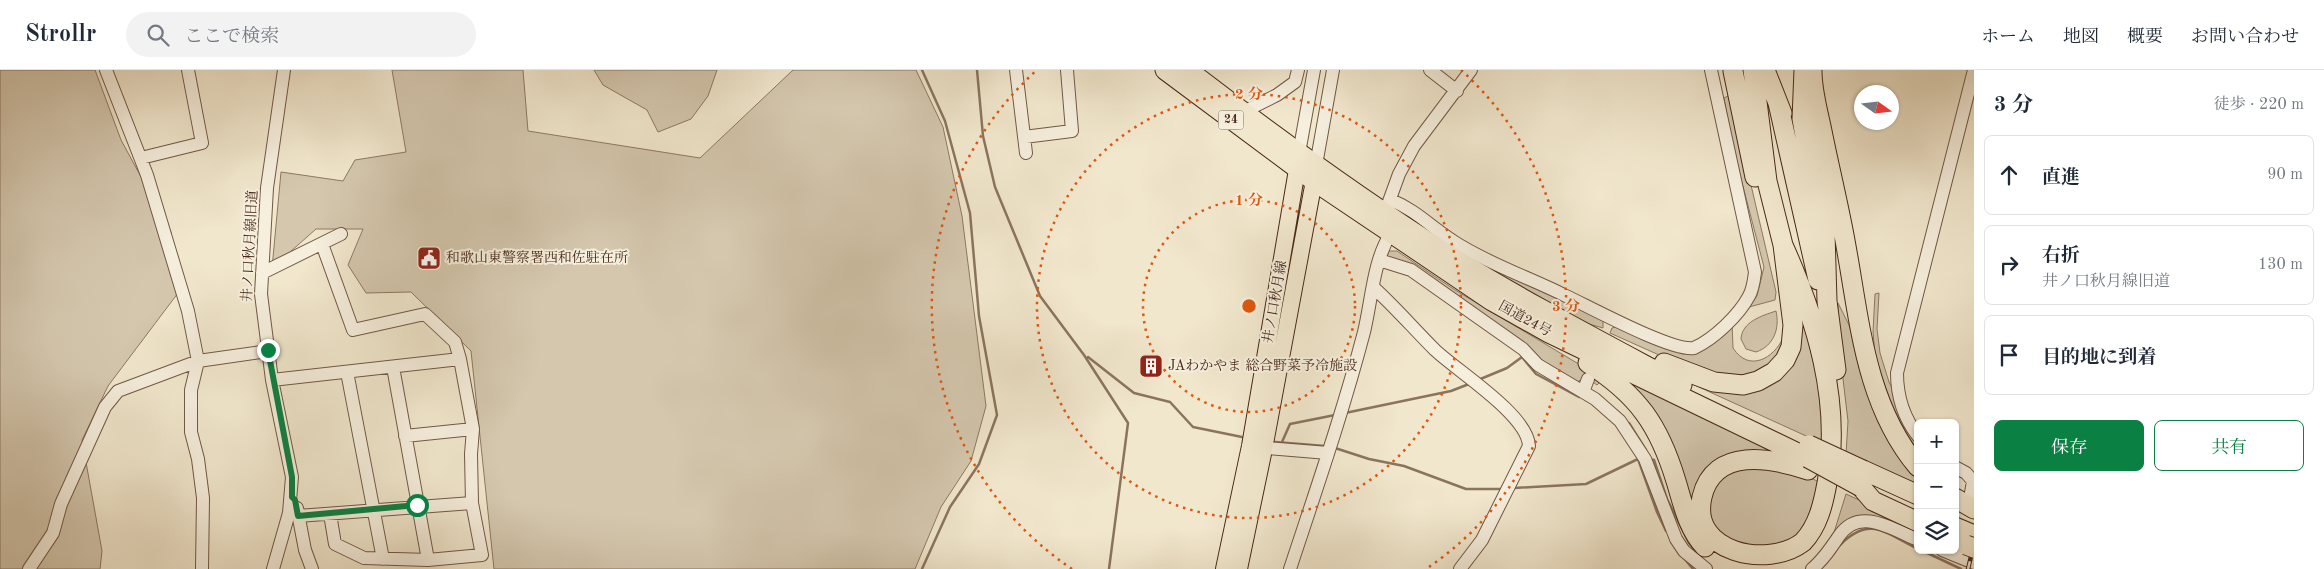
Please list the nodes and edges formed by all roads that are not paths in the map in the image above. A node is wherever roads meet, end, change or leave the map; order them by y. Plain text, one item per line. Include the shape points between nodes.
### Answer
1 (106, 70) edge
2 (188, 70) edge
3 (284, 70) edge
4 (1016, 70) edge
5 (1067, 70) edge
6 (1165, 70) edge
7 (1188, 70) edge
8 (1298, 70) edge
9 (1314, 70) edge
10 (1334, 70) edge
11 (1430, 70) edge
12 (1471, 70) edge
13 (1711, 70) edge
14 (1804, 70) edge
15 (1812, 70) edge
16 (1974, 70) edge
17 (1732, 71) edge
18 (1758, 75) edge
19 (1457, 91) junction
20 (1778, 103) junction
21 (1243, 112) junction
22 (1024, 137) junction
23 (1026, 153) dead end
24 (141, 158) junction
25 (1299, 161) junction
26 (1811, 171) junction
27 (1315, 173) junction
28 (1767, 181) junction
29 (1388, 206) junction
30 (1826, 232) junction
31 (1391, 233) junction
32 (341, 234) dead end
33 (322, 244) junction
34 (1379, 260) junction
35 (262, 272) junction
36 (1373, 288) junction
37 (1796, 293) junction
38 (1549, 333) junction
39 (1861, 334) junction
40 (1831, 340) junction
41 (268, 350) junction
42 (1629, 357) junction
43 (460, 359) junction
44 (198, 361) junction
45 (393, 367) junction
46 (347, 372) junction
47 (1588, 378) dead end
48 (272, 380) junction
49 (1583, 392) junction
50 (473, 429) junction
51 (1914, 430) edge
52 (405, 436) junction
53 (1257, 447) junction
54 (1328, 454) junction
55 (1808, 458) junction
56 (1916, 464) edge
57 (1959, 469) edge
58 (1862, 478) junction
59 (1914, 494) edge
60 (292, 497) junction
61 (472, 503) junction
62 (417, 505) junction
63 (1915, 509) edge
64 (373, 510) junction
65 (330, 514) junction
66 (298, 516) junction
67 (1914, 520) edge
68 (1965, 526) edge
69 (1914, 538) edge
70 (382, 559) junction
71 (428, 560) junction
72 (1974, 563) edge
73 (29, 569) edge
74 (202, 569) edge
75 (273, 569) edge
76 (312, 569) edge
77 (1224, 569) edge
78 (1238, 569) edge
79 (1290, 569) edge
80 (1460, 569) edge
81 (1706, 569) edge
82 (1742, 569) edge
83 (1776, 569) edge
84 (1812, 569) edge

1 - 24 street
2 - 24 street via 202,143
3 - 35 street, 井ノ口秋月線旧道 via 267,188
4 - 22 street
5 - 22 street via 1072,131
6 - 25 highway, 国道24号 / 24
7 - 21 highway, 国道24号 / 24
8 - 21 street via 1295,82
9 - 25 street
10 - 27 street
11 - 19 street
12 - 19 street
13 - 29 street via 1755,266 1750,294 1701,344 1690,348 1608,324 1562,294 1458,245 1410,208
14 - 26 highway via 1802,110
15 - 39 highway
16 - 51 street via 1897,373 1900,400
17 - 28 highway
17 - 37 highway via 1773,254
18 - 20 highway
18 - 28 highway
18 - 37 highway
19 - 29 street via 1414,146 1398,174
20 - 26 highway
20 - 40 highway
21 - 25 highway, 国道24号 / 24
22 - 23 street
24 - 44 street via 188,311
25 - 27 highway, 国道24号 / 24
25 - 53 main road, 井ノ口秋月線
26 - 30 highway
27 - 29 highway, 国道24号 / 24
27 - 31 highway, 国道24号 / 24
27 - 53 main road, 井ノ口秋月線
28 - 37 highway
29 - 42 highway, 国道24号 / 24 via 1454,258
30 - 39 highway via 1840,283
30 - 40 highway
31 - 34 street via 1382,247
31 - 38 highway, 国道24号 / 24 via 1492,301
32 - 33 street
33 - 35 street
33 - 43 street via 353,330 425,314 455,342
34 - 36 street
34 - 49 street via 1411,270 1523,349 1538,366
35 - 41 street, 井ノ口秋月線旧道 via 262,316
36 - 54 street
36 - 80 street via 1436,351 1481,386 1529,437 1529,446 1482,540
37 - 42 highway via 1791,346 1779,367 1758,381 1743,385 1721,383 1652,359
37 - 55 highway via 1824,370 1831,414 1828,477 1819,517 1800,544 1786,553 1766,559 1731,553 1708,531 1701,512 1702,497 1707,483 1721,469 1741,460
38 - 55 highway, 国道24号 / 24
38 - 82 highway via 1623,388 1644,410 1665,447 1686,515 1698,539 1724,562
39 - 56 highway via 1884,412 1900,444
40 - 83 highway via 1842,408 1838,485 1833,507 1826,528 1812,548 1800,558
41 - 44 street
41 - 48 street, 井ノ口秋月線旧道
42 - 55 highway, 国道24号 / 24
43 - 45 street
43 - 50 street
44 - 73 street via 118,392 105,407 61,504 53,533
44 - 74 street via 190,390 191,432 202,498
45 - 46 street
45 - 52 street
46 - 48 street
46 - 64 street
47 - 49 street
48 - 60 street, 井ノ口秋月線旧道 via 292,477
49 - 81 street via 1608,409 1634,439 1676,539 1684,551
50 - 52 street
50 - 61 street
52 - 62 street
53 - 54 street
53 - 77 main road, 井ノ口秋月線
53 - 78 main road, 井ノ口秋月線
54 - 79 street
55 - 58 highway, 国道24号 / 24, bridge
55 - 58 highway, 国道24号 / 24, bridge via 1842,478
57 - 68 street via 1973,481
58 - 59 highway, 国道24号 / 24
58 - 63 highway, 国道24号 / 24
58 - 67 highway, 24 via 1873,500
60 - 66 street
60 - 75 street, 井ノ口秋月線旧道
61 - 62 street
61 - 71 street via 482,555
62 - 64 street
62 - 71 street
64 - 65 street
64 - 70 street
65 - 66 street
65 - 70 street via 335,544 364,558
66 - 76 street
68 - 72 street
69 - 84 street via 1874,522 1856,521 1843,530 1825,557
70 - 71 street

